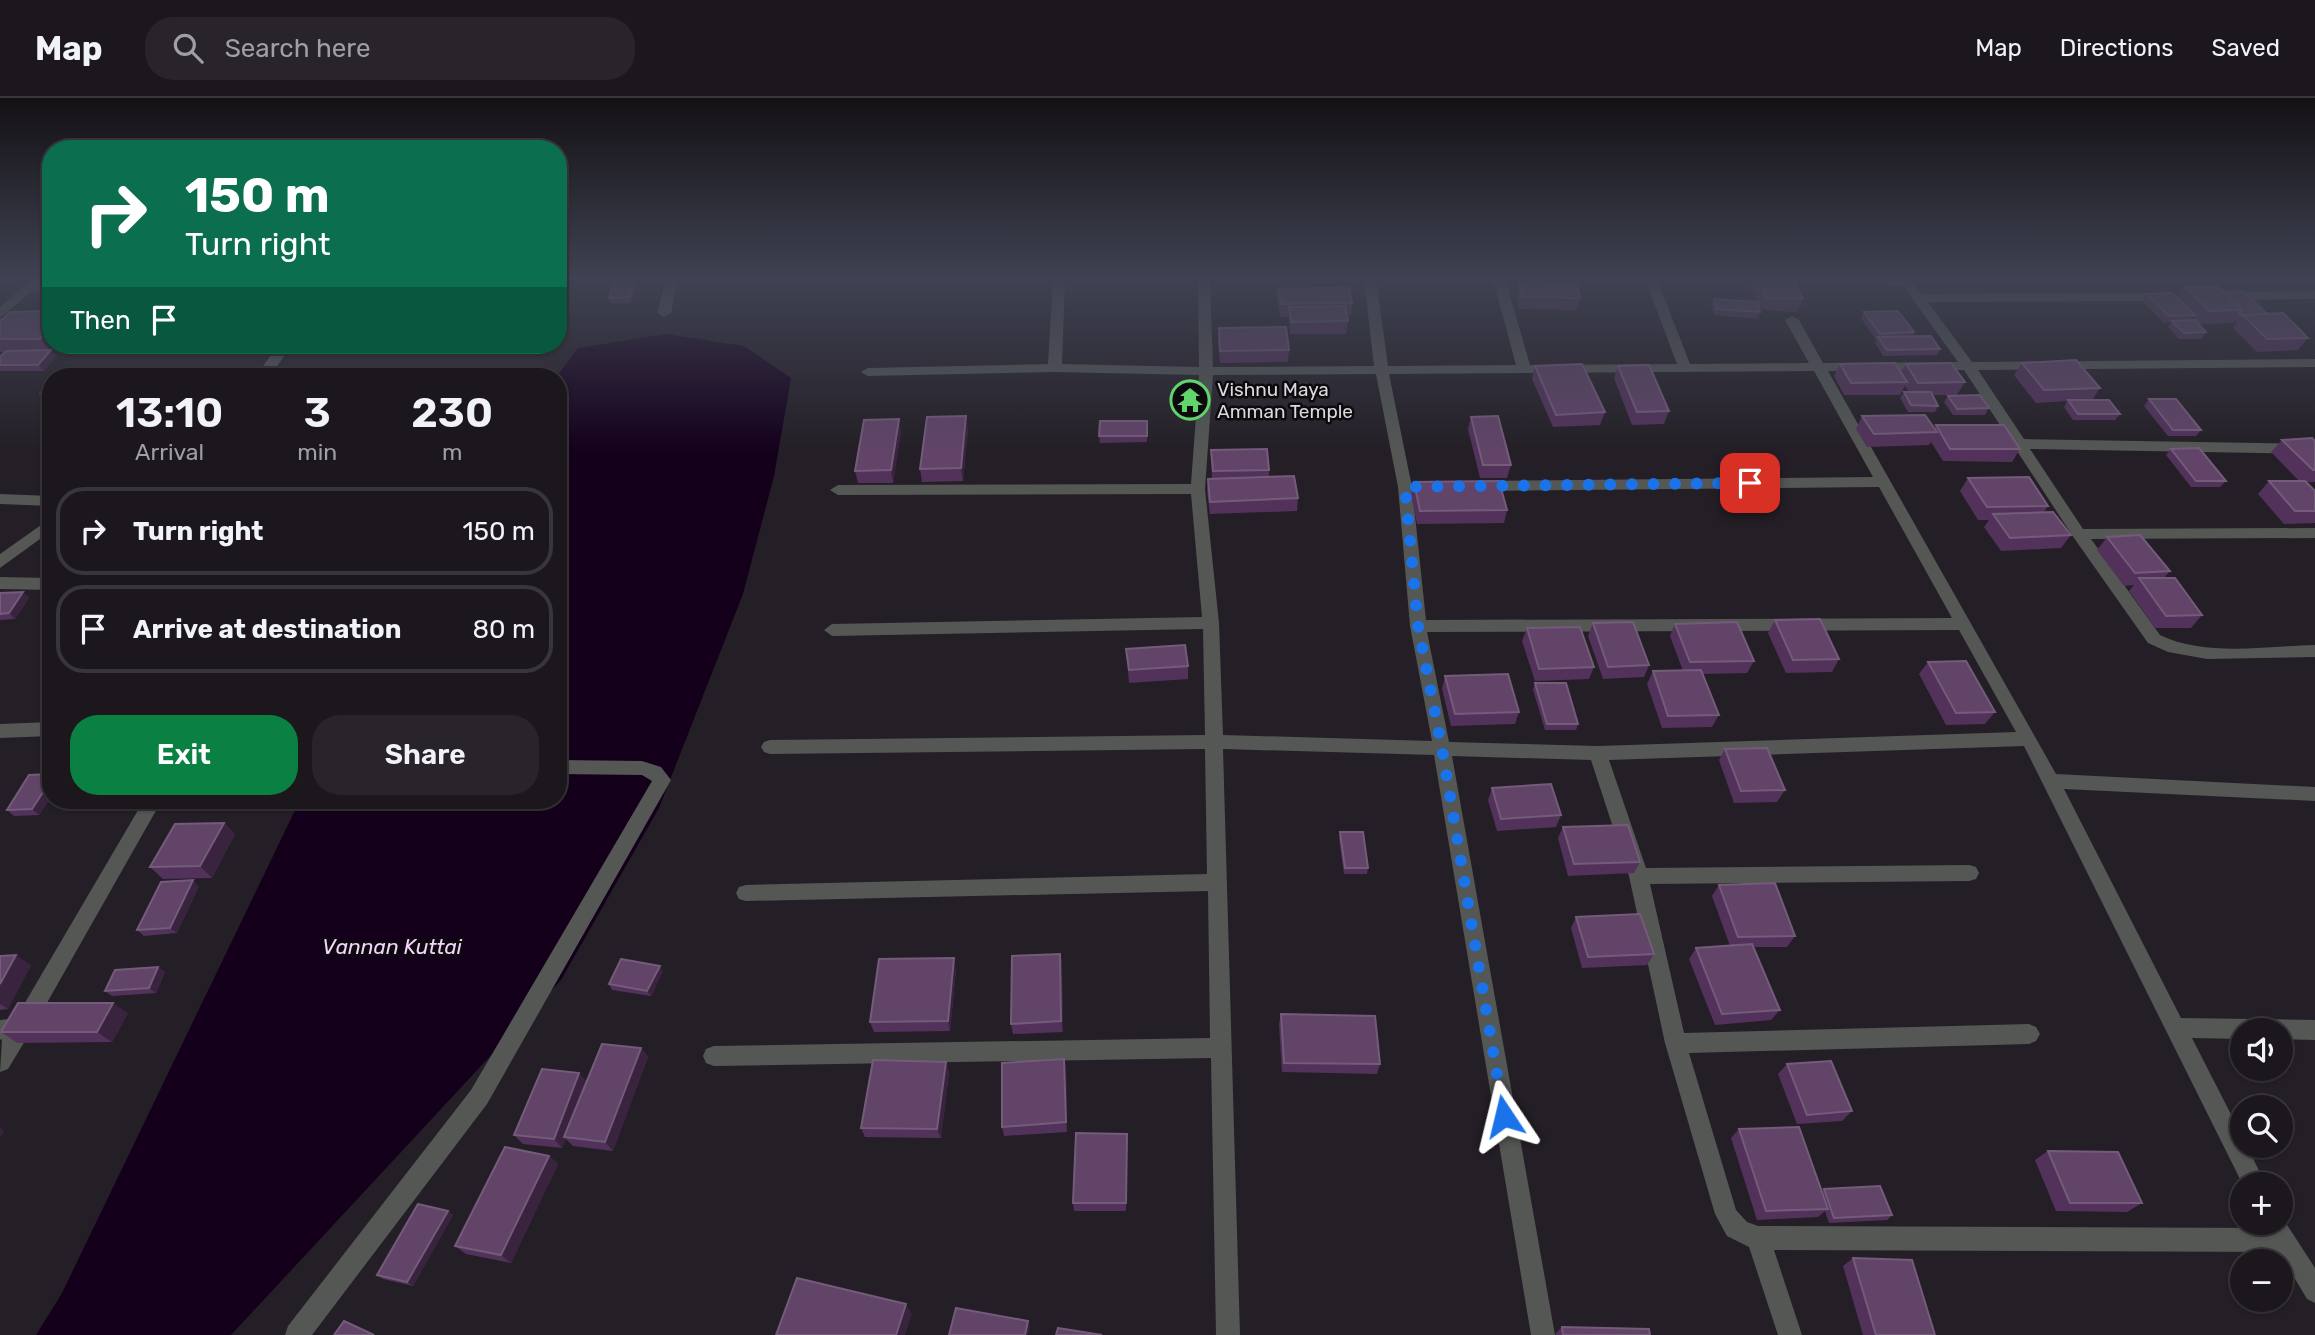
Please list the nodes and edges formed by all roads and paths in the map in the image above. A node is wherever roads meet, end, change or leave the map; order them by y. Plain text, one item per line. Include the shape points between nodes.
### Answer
1 (1056, 337) edge
2 (1205, 337) edge
3 (1378, 337) edge
4 (1515, 337) edge
5 (1673, 337) edge
6 (1801, 337) edge
7 (1946, 337) edge
8 (2315, 363) edge
9 (1968, 366) junction
10 (1818, 367) junction
11 (1055, 368) junction
12 (1685, 368) junction
13 (1524, 369) junction
14 (1206, 371) junction
15 (1382, 371) junction
16 (868, 372) dead end
17 (2019, 444) junction
18 (2315, 449) edge
19 (1883, 482) junction
20 (1459, 486) edge
21 (1198, 489) junction
22 (838, 490) dead end
23 (0, 499) edge
24 (42, 501) edge
25 (42, 530) edge
26 (2315, 533) edge
27 (2079, 534) junction
28 (0, 562) edge
29 (0, 583) edge
30 (42, 584) edge
31 (1211, 623) junction
32 (1963, 624) junction
33 (1418, 626) junction
34 (832, 630) dead end
35 (2315, 650) edge
36 (42, 729) edge
37 (0, 731) edge
38 (2029, 739) junction
39 (1214, 742) junction
40 (770, 747) dead end
41 (1442, 749) junction
42 (1598, 753) junction
43 (567, 767) edge
44 (2050, 781) junction
45 (2315, 794) edge
46 (148, 809) edge
47 (1969, 873) dead end
48 (1639, 877) junction
49 (1217, 882) junction
50 (746, 893) dead end
51 (22, 1027) junction
52 (2173, 1028) junction
53 (0, 1030) edge
54 (2315, 1030) edge
55 (2029, 1034) dead end
56 (1676, 1043) junction
57 (1221, 1048) junction
58 (714, 1056) dead end
59 (0, 1062) edge
60 (2248, 1172) edge
61 (2230, 1232) edge
62 (2282, 1235) edge
63 (1758, 1238) junction
64 (2315, 1291) edge
65 (297, 1335) edge
66 (1228, 1335) edge
67 (1543, 1335) edge
68 (1790, 1335) edge

1 - 11 street
2 - 14 street
3 - 15 street
4 - 13 street
5 - 12 street
6 - 10 street
7 - 9 street
8 - 9 street
9 - 10 street
9 - 17 street
10 - 12 street
10 - 19 street
11 - 14 street
11 - 16 street
12 - 13 street
13 - 15 street
14 - 15 street
14 - 21 street
15 - 33 street via 1412,487
17 - 18 street
17 - 27 street
19 - 20 street
19 - 32 street
21 - 22 street
21 - 31 street
23 - 24 street
25 - 28 street
26 - 27 street
27 - 35 street via 2146,631 2163,646 2186,652
29 - 30 street
31 - 34 street
31 - 39 street
32 - 33 street
32 - 38 street
33 - 41 street
36 - 37 street
38 - 42 street
38 - 44 street
39 - 40 street
39 - 41 street
39 - 49 street
41 - 42 street
41 - 67 street
42 - 48 street
43 - 65 street via 642,768 662,780 479,1097
44 - 45 street
44 - 52 street
46 - 51 street
47 - 48 street
48 - 56 street
49 - 50 street
49 - 57 street
51 - 53 street
51 - 59 street
52 - 54 street
52 - 60 street
55 - 56 street
56 - 63 street via 1726,1214 1732,1227
57 - 58 street
57 - 66 street
61 - 63 street
62 - 64 street
63 - 68 street

